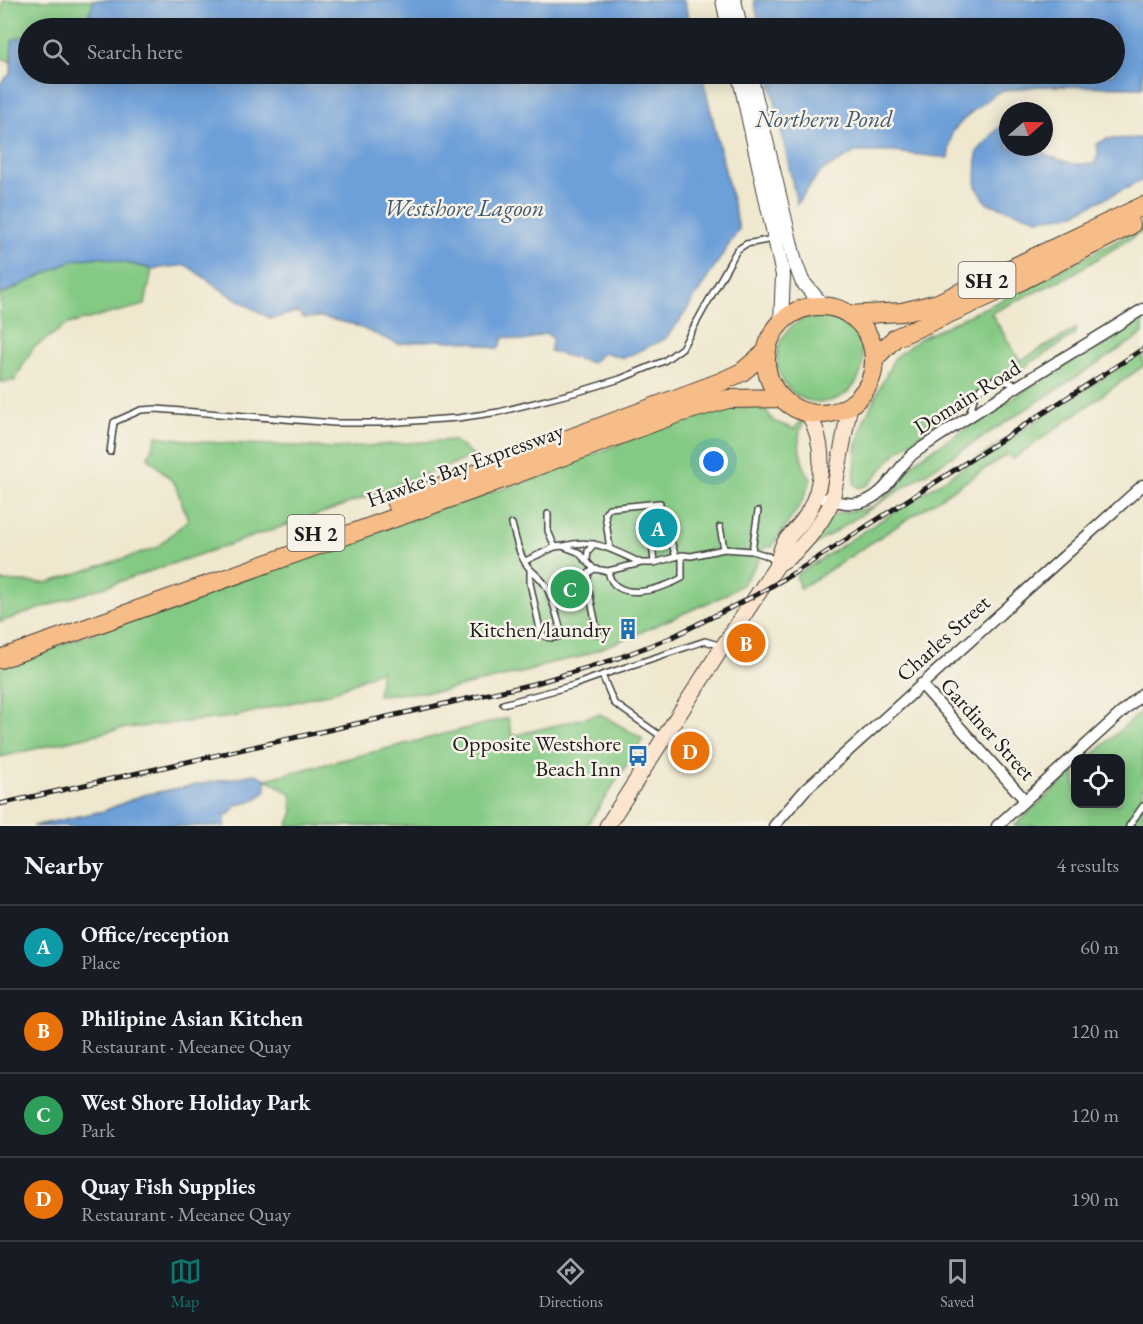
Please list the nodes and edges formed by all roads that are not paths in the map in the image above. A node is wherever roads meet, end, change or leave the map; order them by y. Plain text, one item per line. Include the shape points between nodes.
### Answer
1 (723, 0) edge
2 (734, 0) edge
3 (727, 18) edge
4 (738, 18) edge
5 (742, 84) edge
6 (752, 84) edge
7 (1143, 206) edge
8 (1143, 219) edge
9 (781, 237) junction
10 (823, 306) junction
11 (1143, 309) edge
12 (849, 315) junction
13 (781, 322) junction
14 (766, 351) junction
15 (874, 359) junction
16 (1022, 385) junction
17 (782, 398) junction
18 (849, 405) junction
19 (807, 412) junction
20 (967, 419) junction
21 (110, 452) dead end
22 (1143, 485) edge
23 (815, 496) junction
24 (832, 501) junction
25 (660, 503) dead end
26 (758, 511) dead end
27 (548, 514) dead end
28 (512, 524) dead end
29 (720, 527) dead end
30 (594, 544) junction
31 (562, 546) junction
32 (555, 547) junction
33 (610, 549) junction
34 (724, 549) junction
35 (752, 551) junction
36 (679, 556) junction
37 (587, 560) junction
38 (525, 561) junction
39 (654, 562) junction
40 (641, 563) junction
41 (778, 564) junction
42 (530, 569) junction
43 (594, 569) junction
44 (608, 571) junction
45 (598, 634) dead end
46 (723, 646) junction
47 (0, 648) edge
48 (0, 658) edge
49 (602, 675) junction
50 (921, 684) junction
51 (1143, 693) edge
52 (502, 704) dead end
53 (663, 738) junction
54 (1026, 800) junction
55 (1143, 806) edge
56 (1002, 824) edge
57 (607, 826) edge
58 (774, 826) edge
59 (1129, 826) edge

1 - 3 street
2 - 4 street
5 - 9 street
6 - 9 street
7 - 12 highway, SH 2 via 938,303 902,312
8 - 15 highway, SH 2 via 1019,282 895,338
9 - 10 street via 802,281
9 - 13 street
9 - 21 lane via 746,244 737,250 682,348 664,361 620,379 499,412 417,421 335,423 141,410 114,422
10 - 12 highway, SH 2
10 - 13 highway via 801,310
11 - 16 street, Domain Road
12 - 15 highway, SH 2 via 867,334
13 - 14 highway, SH 2
14 - 17 highway via 768,376
14 - 47 highway, Hawke's Bay Expressway / SH 2 via 742,372 723,381
15 - 18 highway, SH 2 via 863,393
16 - 20 street, Domain Road
16 - 20 lane via 996,379 976,392
17 - 19 highway
17 - 48 highway, Hawke's Bay Expressway / SH 2 via 728,399 676,414
18 - 19 highway via 829,413
18 - 24 main road
19 - 23 main road via 817,432 821,454
20 - 24 street, Domain Road via 913,454 875,496 860,503
22 - 50 street, Charles Street
23 - 24 street, Domain Road
23 - 41 main road via 805,517 780,549
24 - 41 main road via 814,531 790,558
25 - 33 lane via 609,508 606,514
26 - 35 lane
27 - 32 lane
28 - 38 lane
29 - 34 lane
30 - 31 lane
30 - 33 lane
30 - 37 lane
31 - 32 lane
31 - 37 lane
32 - 38 lane
33 - 40 lane
34 - 35 lane
34 - 36 lane
35 - 41 lane
36 - 39 lane
36 - 39 lane via 671,541 660,538 652,542
36 - 44 lane via 682,578 639,593 617,586
37 - 43 lane
38 - 42 lane
39 - 40 lane
40 - 44 lane
41 - 46 main road
42 - 42 lane via 541,634 556,638 561,631 547,588
43 - 44 lane
43 - 45 lane via 587,582
46 - 49 lane via 705,641
46 - 53 main road
49 - 52 lane
49 - 53 lane via 614,703
50 - 54 street, Gardiner Street
50 - 58 street, Charles Street via 806,789
51 - 54 street
53 - 57 main road
54 - 56 street
55 - 59 lane

